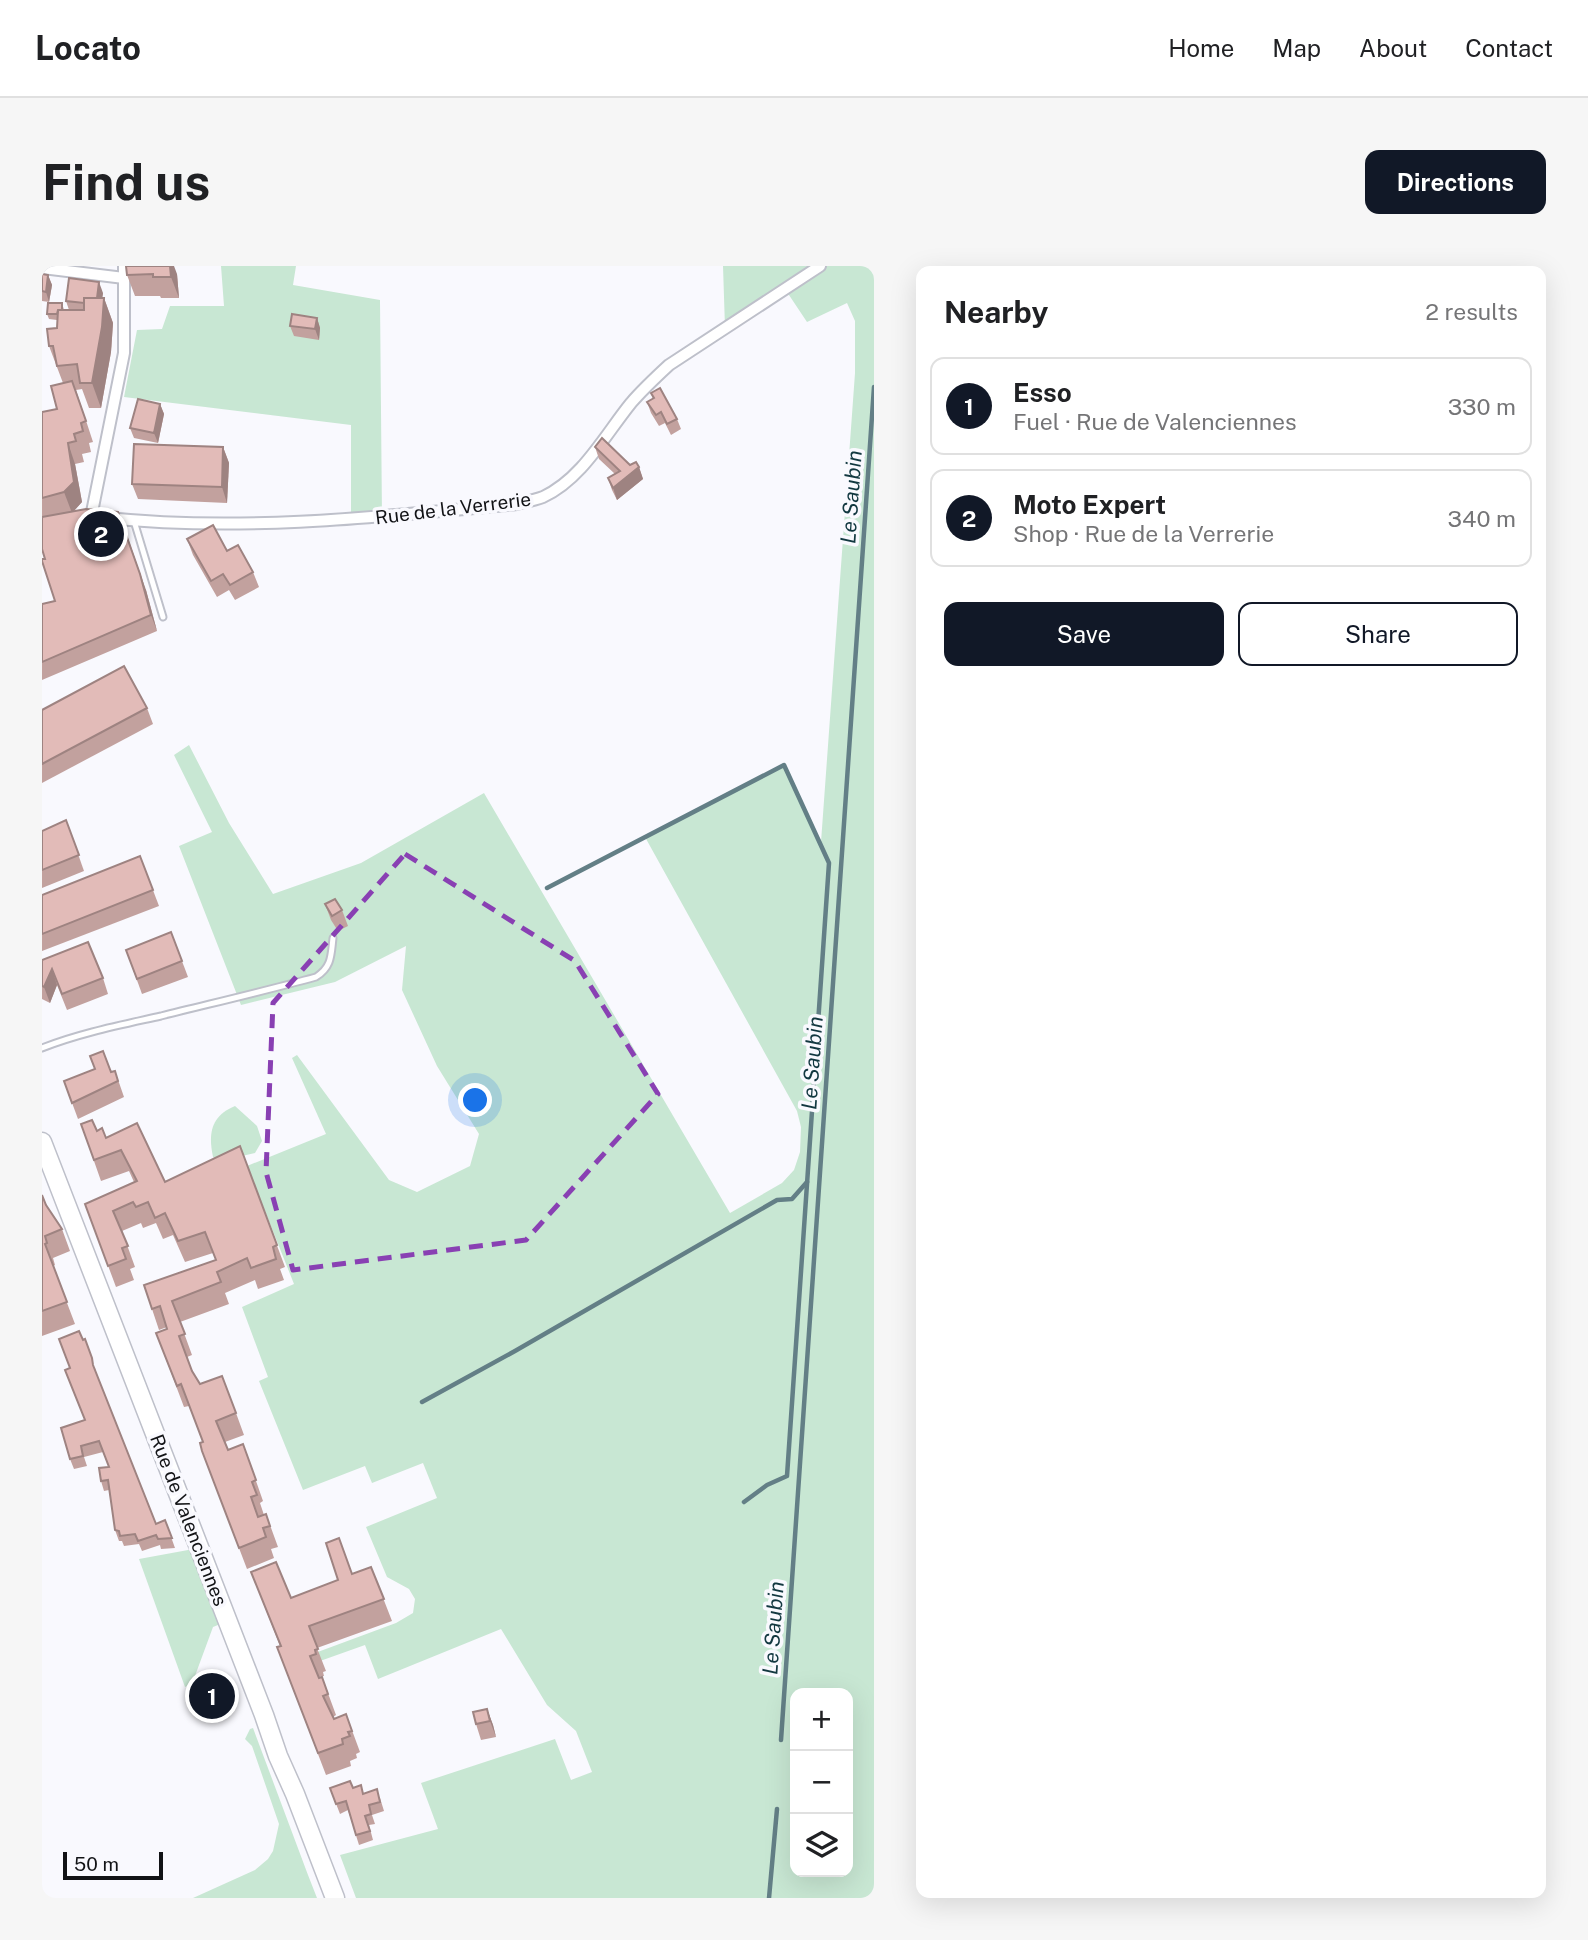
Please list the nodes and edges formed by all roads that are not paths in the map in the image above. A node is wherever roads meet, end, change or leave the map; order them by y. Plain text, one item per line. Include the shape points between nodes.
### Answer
1 (124, 266) edge
2 (820, 266) edge
3 (42, 268) edge
4 (124, 278) junction
5 (91, 517) junction
6 (78, 519) edge
7 (134, 521) junction
8 (163, 617) dead end
9 (333, 938) dead end
10 (42, 1048) edge
11 (42, 1142) edge
12 (335, 1898) edge

1 - 4 street
2 - 7 street, Rue de la Verrerie via 669,365 630,404 585,463 543,497 517,504 351,520
3 - 4 street
4 - 5 street via 124,353
5 - 6 street, Rue de la Verrerie
5 - 7 street, Rue de la Verrerie
7 - 8 lane
9 - 10 lane via 326,971 316,976
11 - 12 main road, Rue de Valenciennes

